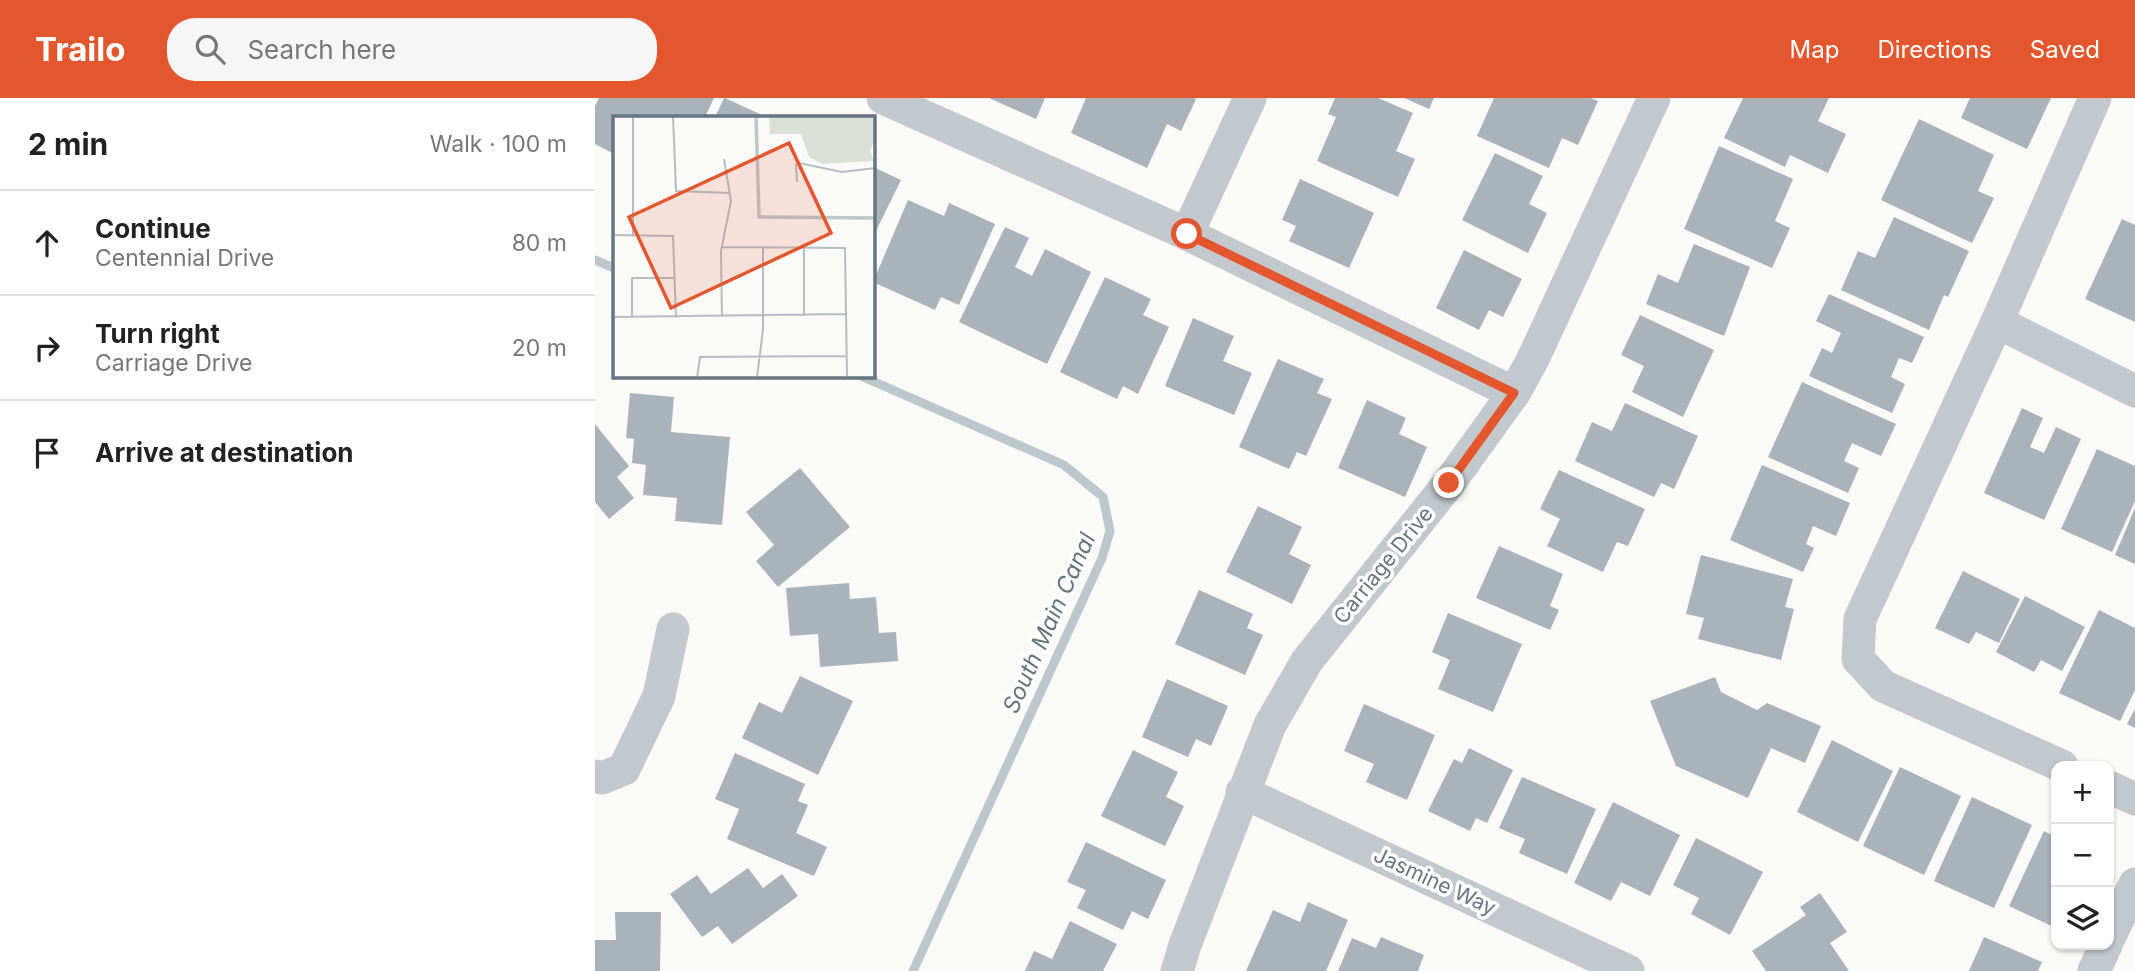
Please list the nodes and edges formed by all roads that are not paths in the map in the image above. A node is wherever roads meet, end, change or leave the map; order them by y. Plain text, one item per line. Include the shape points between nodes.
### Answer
1 (883, 98) edge
2 (1250, 98) edge
3 (1654, 98) edge
4 (2095, 98) edge
5 (1187, 234) junction
6 (1997, 322) junction
7 (2135, 391) edge
8 (1514, 393) junction
9 (673, 629) dead end
10 (2051, 761) edge
11 (595, 776) edge
12 (2114, 789) edge
13 (1243, 792) junction
14 (2135, 799) edge
15 (2135, 884) edge
16 (2114, 928) edge
17 (2104, 950) edge
18 (1177, 971) edge
19 (1627, 971) edge
20 (2094, 971) edge

1 - 5 street
2 - 5 street
3 - 8 street, Carriage Drive
4 - 6 street
5 - 8 street
6 - 7 street
6 - 10 street via 1860,619 1858,659 1883,686
8 - 13 street, Carriage Drive via 1449,483 1307,661 1270,725
9 - 11 street via 659,696 624,769 602,778
12 - 14 street
13 - 18 street, Carriage Drive
13 - 19 street, Jasmine Way
15 - 16 street
17 - 20 street

